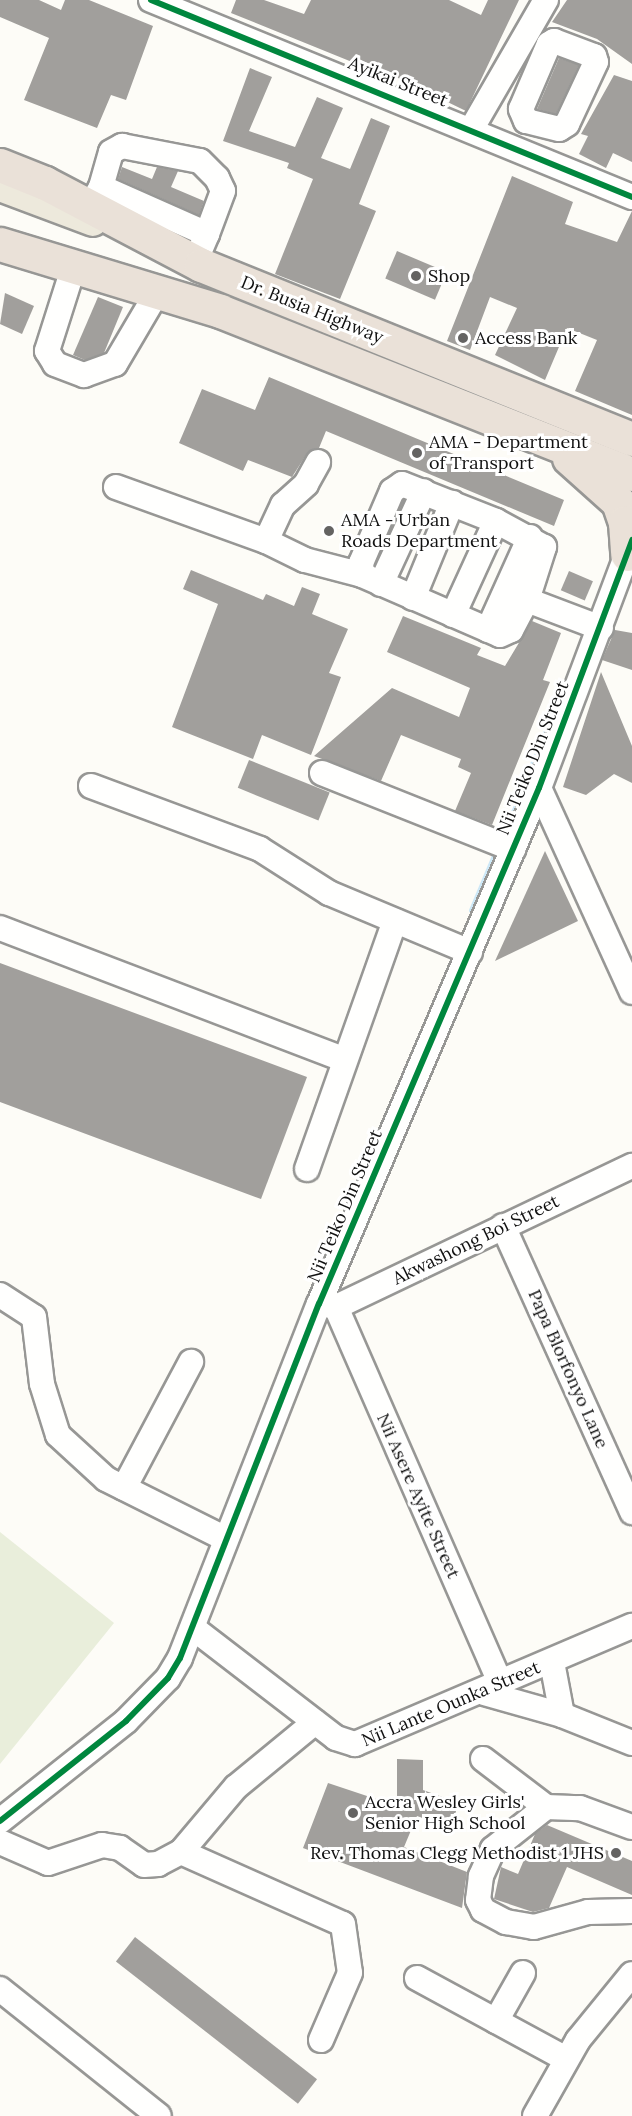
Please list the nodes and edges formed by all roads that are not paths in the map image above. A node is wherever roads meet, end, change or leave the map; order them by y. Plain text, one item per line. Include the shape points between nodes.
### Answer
1 (151, 0) edge
2 (546, 0) edge
3 (537, 126) dead end
4 (472, 128) junction
5 (528, 152) junction
6 (0, 179) edge
7 (632, 196) edge
8 (94, 197) junction
9 (0, 227) edge
10 (0, 244) edge
11 (169, 250) junction
12 (204, 250) junction
13 (73, 269) junction
14 (155, 289) junction
15 (534, 436) junction
16 (632, 439) edge
17 (318, 462) dead end
18 (632, 474) edge
19 (116, 488) dead end
20 (452, 503) junction
21 (496, 521) junction
22 (530, 537) junction
23 (266, 541) junction
24 (629, 547) edge
25 (371, 580) junction
26 (413, 598) junction
27 (527, 600) junction
28 (453, 615) junction
29 (601, 628) junction
30 (489, 630) junction
31 (321, 773) dead end
32 (92, 786) dead end
33 (539, 788) junction
34 (513, 849) junction
35 (395, 921) junction
36 (0, 928) edge
37 (470, 952) junction
38 (632, 992) edge
39 (345, 1060) junction
40 (632, 1166) edge
41 (307, 1169) dead end
42 (503, 1226) junction
43 (0, 1295) edge
44 (327, 1305) junction
45 (191, 1362) dead end
46 (124, 1488) junction
47 (632, 1512) edge
48 (224, 1538) junction
49 (632, 1626) edge
50 (193, 1628) junction
51 (552, 1662) junction
52 (493, 1689) junction
53 (562, 1715) junction
54 (315, 1722) junction
55 (632, 1743) edge
56 (483, 1760) dead end
57 (546, 1807) junction
58 (0, 1821) edge
59 (632, 1827) edge
60 (0, 1842) edge
61 (181, 1852) junction
62 (632, 1911) edge
63 (522, 1973) dead end
64 (632, 1974) edge
65 (417, 1978) dead end
66 (0, 1989) edge
67 (496, 2021) junction
68 (321, 2040) dead end
69 (566, 2059) junction
70 (159, 2116) edge
71 (535, 2116) edge

1 - 4 street, Ayikai Street
2 - 4 street
3 - 5 street
4 - 5 street, Ayikai Street
5 - 7 street, Ayikai Street
6 - 8 highway, Dr. Busia Highway via 45,183
6 - 11 main road
8 - 11 highway, Dr. Busia Highway
8 - 12 street
8 - 12 street via 111,152 122,146 200,161 217,178 223,192
9 - 14 main road
10 - 13 highway, Dr. Busia Highway
11 - 12 highway, Dr. Busia Highway
12 - 16 highway, Dr. Busia Highway
13 - 14 highway, Dr. Busia Highway
13 - 14 street via 47,351 55,364 84,375 115,363
14 - 15 highway, Dr. Busia Highway
15 - 18 highway, Dr. Busia Highway
15 - 24 highway via 582,466 618,502
17 - 23 street via 306,484 283,505
19 - 23 street
20 - 21 street
20 - 25 street via 402,484 392,490 361,563
20 - 26 street
21 - 22 street
21 - 28 street
22 - 27 street via 542,543 544,554
22 - 30 street
23 - 25 street via 305,560
24 - 29 street, Nii Teiko Din Street
25 - 26 street
26 - 28 street
27 - 29 street
27 - 30 street via 506,634
28 - 30 street
29 - 33 street, Nii Teiko Din Street
31 - 34 street
32 - 35 street via 260,849 329,893
33 - 34 street, Nii Teiko Din Street
33 - 38 street
34 - 37 street, Nii Teiko Din Street
35 - 37 street
35 - 39 street
36 - 39 street
37 - 44 street, Nii Teiko Din Street
39 - 41 street
40 - 42 street, Akwashong Boi Street
42 - 44 street, Akwashong Boi Street
42 - 47 street, Papa Blorfonyo Lane
43 - 46 street via 34,1317 42,1384 58,1435 106,1479
44 - 48 street, Nii Teiko Din Street
44 - 52 street, Nii Asere Ayite Street
45 - 46 street
46 - 48 street
48 - 50 street, Nii Teiko Din Street
49 - 51 street, Nii Lante Ounka Street
50 - 54 street, Nii Lante Ounka Street
50 - 58 street, Nii Teiko Din Street via 168,1678 126,1721
51 - 52 street, Nii Lante Ounka Street
51 - 53 street
52 - 53 street
52 - 54 street, Nii Lante Ounka Street via 361,1743 345,1743
53 - 55 street
54 - 61 street via 236,1786
56 - 57 street
57 - 59 street via 580,1809
57 - 62 street via 493,1849 481,1876 478,1900 483,1910 506,1922 534,1927 588,1912
60 - 61 street via 48,1863 102,1845 120,1848 144,1865
61 - 68 street via 343,1924 350,1973
63 - 67 street
64 - 69 street
65 - 67 street
66 - 70 street
67 - 69 street
69 - 71 street

